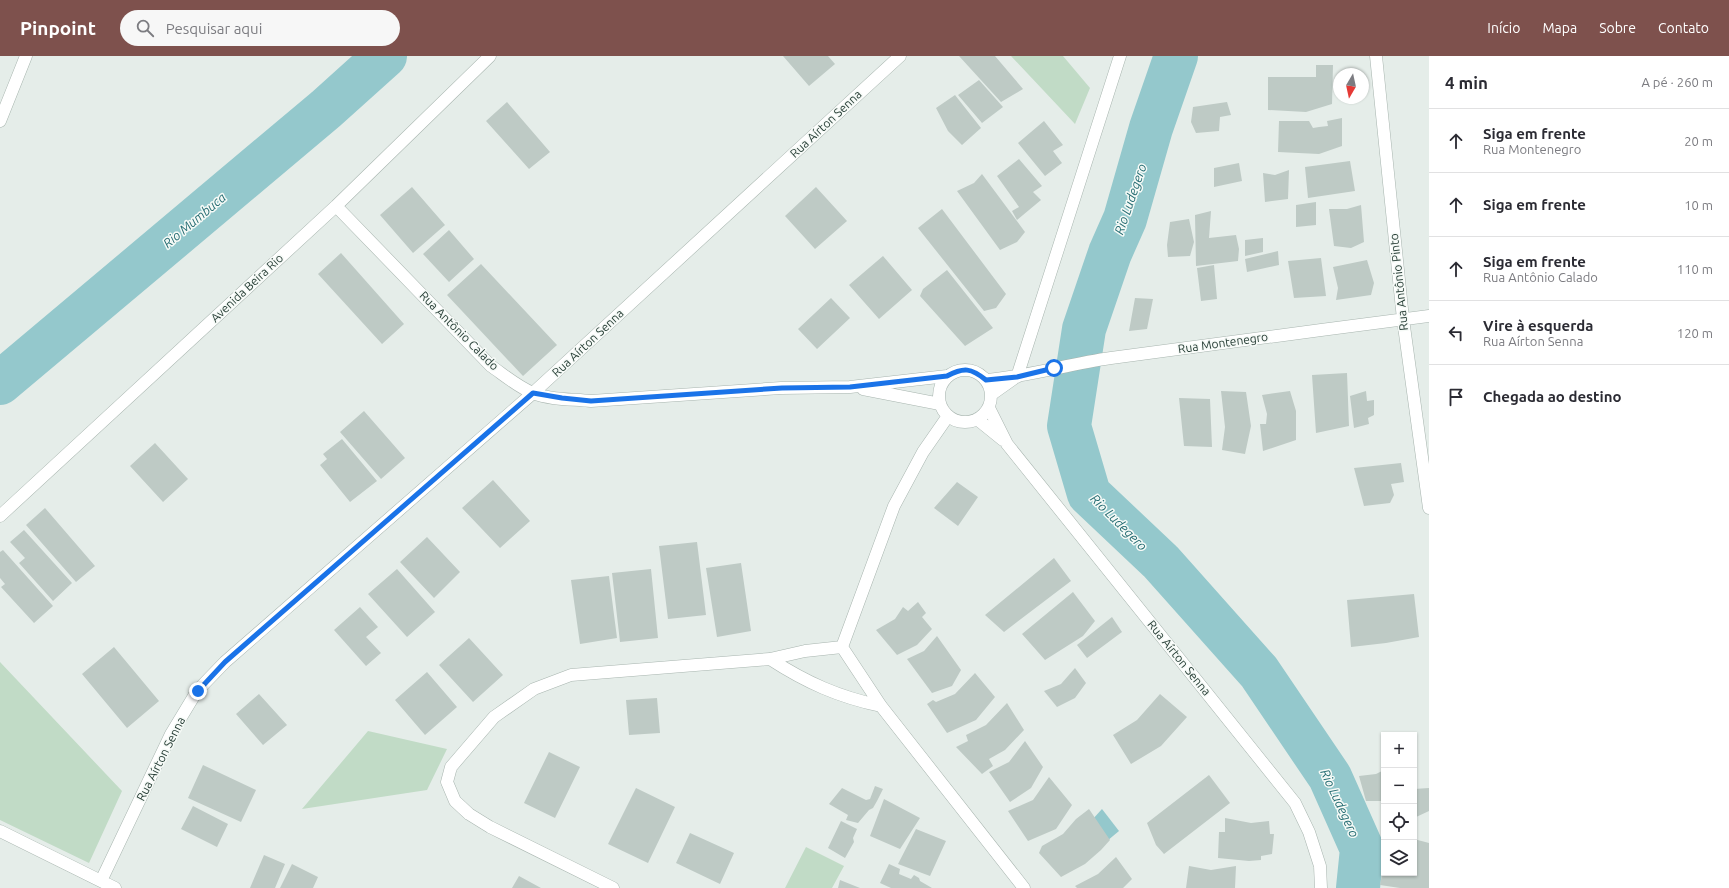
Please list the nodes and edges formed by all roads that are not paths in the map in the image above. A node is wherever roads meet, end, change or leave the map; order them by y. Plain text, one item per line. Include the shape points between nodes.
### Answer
1 (26, 56) edge
2 (490, 56) edge
3 (900, 56) edge
4 (1120, 56) edge
5 (1376, 56) edge
6 (0, 121) edge
7 (336, 206) junction
8 (1429, 316) edge
9 (1403, 319) junction
10 (947, 376) junction
11 (1017, 377) junction
12 (986, 380) junction
13 (850, 387) junction
14 (533, 393) junction
15 (992, 394) junction
16 (940, 404) junction
17 (989, 408) junction
18 (948, 416) junction
19 (977, 419) junction
20 (1007, 444) junction
21 (1429, 508) edge
22 (0, 516) edge
23 (842, 647) junction
24 (770, 659) junction
25 (882, 706) junction
26 (0, 831) edge
27 (101, 881) junction
28 (115, 888) edge
29 (613, 888) edge
30 (1024, 888) edge
31 (1321, 888) edge

1 - 6 street
2 - 7 street, Avenida Beira Rio
3 - 14 street, Rua Aírton Senna
4 - 11 street
5 - 9 street, Rua Antônio Pinto
7 - 14 street, Rua Antônio Calado via 491,366
7 - 22 street, Avenida Beira Rio
8 - 9 street, Rua Montenegro
9 - 11 street, Rua Montenegro via 1110,358
9 - 21 street, Rua Antônio Pinto
10 - 12 street via 960,369 974,371
10 - 13 street, Rua Antônio Calado
10 - 16 street via 939,389
11 - 12 street, Rua Montenegro
11 - 15 street, Rua Montenegro
12 - 15 street
13 - 14 street, Rua Antônio Calado via 782,388 591,401
13 - 16 street, Rua Antônio Calado
14 - 27 street, Rua Aírton Senna via 225,662 198,691 171,734
15 - 17 street
16 - 18 street
17 - 19 street
17 - 20 street, Rua Aírton Senna
18 - 19 street via 962,422
18 - 23 street via 923,452 894,506
19 - 20 street, Rua Aírton Senna
20 - 31 street, Rua Aírton Senna via 1295,803 1309,832 1320,866
23 - 24 street
23 - 25 street
24 - 25 street via 819,688 850,699
24 - 29 street via 571,675 534,689 494,717 451,767 447,782 455,801 469,814
25 - 30 street
26 - 27 street
27 - 28 street

